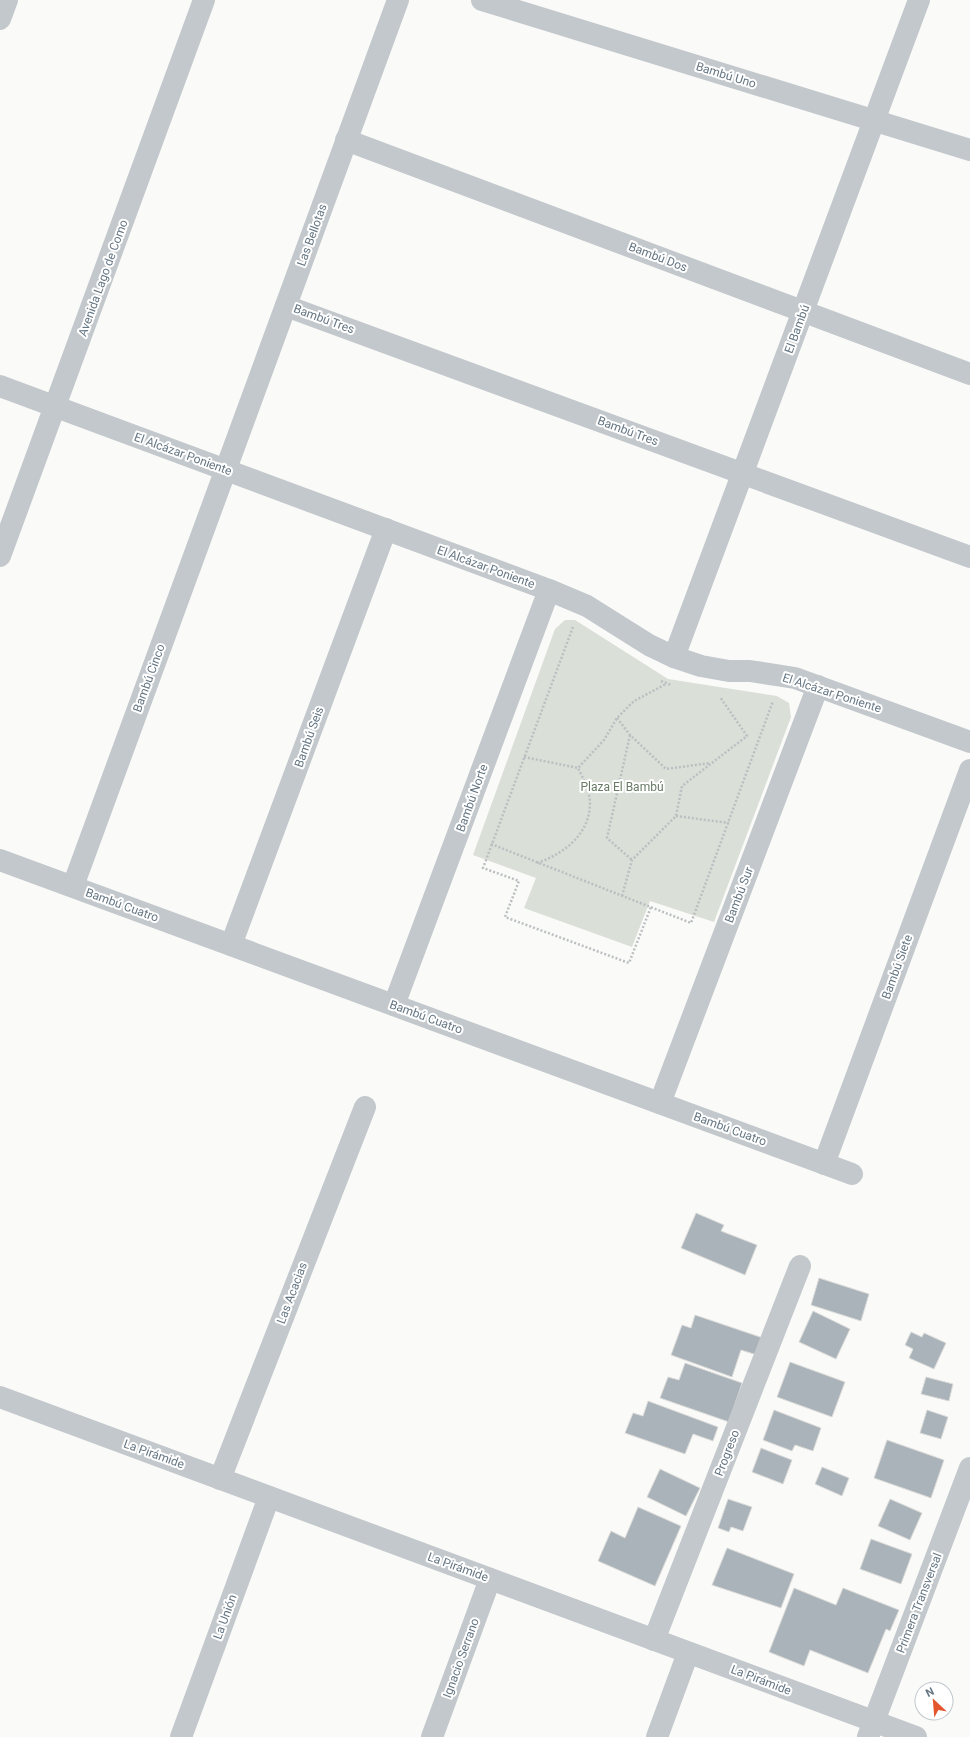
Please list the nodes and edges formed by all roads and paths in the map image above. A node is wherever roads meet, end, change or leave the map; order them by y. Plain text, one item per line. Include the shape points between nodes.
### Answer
1 (7, 0) edge
2 (204, 0) edge
3 (398, 0) edge
4 (482, 0) edge
5 (919, 0) edge
6 (0, 19) edge
7 (874, 121) junction
8 (346, 140) junction
9 (970, 150) edge
10 (286, 306) junction
11 (803, 312) junction
12 (970, 374) edge
13 (0, 386) edge
14 (56, 406) junction
15 (226, 470) junction
16 (743, 474) junction
17 (386, 529) junction
18 (0, 556) edge
19 (970, 558) edge
20 (549, 590) junction
21 (574, 624) dead end
22 (674, 657) junction
23 (659, 680) dead end
24 (666, 684) junction
25 (673, 685) dead end
26 (818, 686) junction
27 (717, 692) dead end
28 (769, 700) dead end
29 (617, 718) junction
30 (630, 735) junction
31 (970, 742) edge
32 (524, 757) junction
33 (712, 763) junction
34 (578, 768) junction
35 (970, 770) edge
36 (676, 816) junction
37 (729, 823) junction
38 (491, 844) junction
39 (0, 860) edge
40 (632, 860) junction
41 (537, 863) junction
42 (73, 886) junction
43 (622, 896) junction
44 (651, 907) junction
45 (232, 945) junction
46 (394, 1005) junction
47 (660, 1103) junction
48 (365, 1107) dead end
49 (824, 1164) junction
50 (852, 1174) dead end
51 (800, 1266) dead end
52 (0, 1397) edge
53 (970, 1468) edge
54 (220, 1479) junction
55 (269, 1497) junction
56 (490, 1579) junction
57 (654, 1640) junction
58 (688, 1653) junction
59 (870, 1730) edge
60 (181, 1737) edge
61 (432, 1737) edge
62 (657, 1737) edge
63 (916, 1737) edge

1 - 6 street
2 - 14 street, Avenida Lago de Como
3 - 8 street, Las Bellotas
4 - 7 street, Bambú Uno
5 - 7 street, El Bambú
7 - 9 street, Bambú Uno
7 - 11 street, El Bambú
8 - 10 street, Las Bellotas
8 - 11 street, Bambú Dos
10 - 15 street, Las Bellotas
10 - 16 street, Bambú Tres
11 - 12 street, Bambú Dos
11 - 16 street, El Bambú
13 - 14 street, El Alcázar Poniente
14 - 15 street, El Alcázar Poniente
14 - 18 street, Avenida Lago de Como
15 - 17 street, El Alcázar Poniente
15 - 42 street, Bambú Cinco
16 - 19 street, Bambú Tres
16 - 22 street, El Bambú
17 - 20 street, El Alcázar Poniente
17 - 45 street, Bambú Seis
20 - 22 street, El Alcázar Poniente via 587,606 649,645
20 - 46 street, Bambú Norte
21 - 32 path
22 - 26 street, El Alcázar Poniente via 701,666 795,678
23 - 24 path
24 - 25 path
24 - 29 path via 634,701
26 - 31 street, El Alcázar Poniente
26 - 47 street, Bambú Sur
27 - 33 path via 747,736
28 - 37 path via 774,701
29 - 30 path
29 - 34 path via 604,740
30 - 33 path via 666,769
30 - 40 path via 607,838
32 - 34 path
32 - 38 path
33 - 36 path via 682,786
34 - 41 path via 590,803 584,827 571,846 550,859
35 - 49 street, Bambú Siete
36 - 37 path
36 - 40 path
37 - 44 path via 691,923
38 - 41 path
38 - 44 path via 483,868 519,881 505,917 629,963
39 - 42 street, Bambú Cuatro
40 - 43 path
41 - 43 path
42 - 45 street, Bambú Cuatro
43 - 44 path
45 - 46 street, Bambú Cuatro
46 - 47 street, Bambú Cuatro
47 - 49 street, Bambú Cuatro
48 - 54 street, Las Acacias
49 - 50 street, Bambú Cuatro
51 - 57 street, Progreso
52 - 54 street, La Pirámide
53 - 59 street, Primera Transversal
54 - 55 street, La Pirámide
55 - 56 street, La Pirámide
55 - 60 street, La Unión
56 - 57 street, La Pirámide
56 - 61 street, Ignacio Serrano
57 - 58 street, La Pirámide
58 - 59 street, La Pirámide
58 - 62 street
59 - 63 street, La Pirámide

